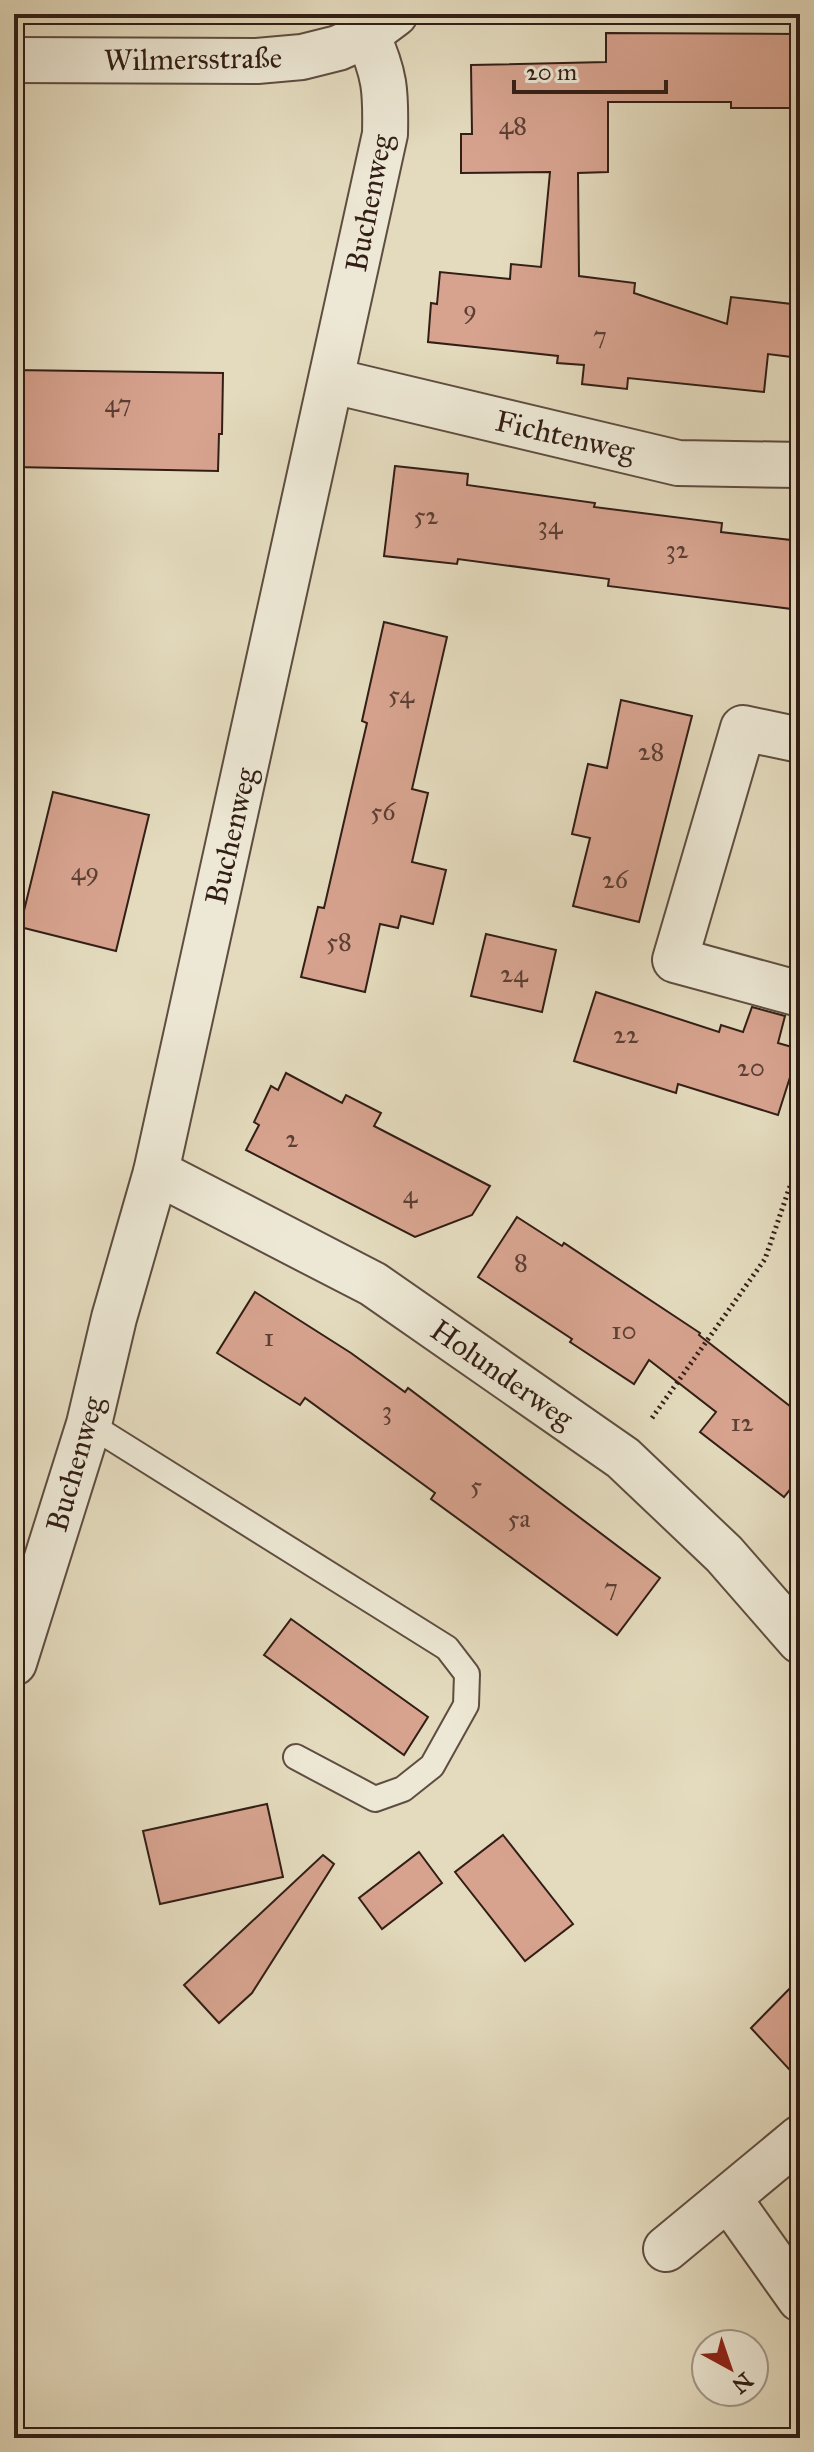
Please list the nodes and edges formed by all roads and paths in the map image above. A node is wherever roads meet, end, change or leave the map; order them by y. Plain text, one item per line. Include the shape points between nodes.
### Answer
1 (381, 24) edge
2 (14, 60) edge
3 (333, 381) junction
4 (800, 465) edge
5 (800, 740) edge
6 (800, 994) edge
7 (800, 1157) edge
8 (156, 1172) junction
9 (89, 1424) junction
10 (623, 1458) junction
11 (800, 1641) edge
12 (14, 1663) edge
13 (296, 1757) dead end
14 (800, 2138) edge
15 (729, 2199) junction
16 (666, 2249) dead end
17 (800, 2299) edge

1 - 2 street, Wilmersstraße via 338,48 302,57
1 - 3 street, Buchenweg via 385,134
3 - 4 street, Fichtenweg via 678,463
3 - 8 street, Buchenweg
5 - 6 street via 743,728 675,960
7 - 10 path via 765,1259
8 - 9 street, Buchenweg
8 - 10 street, Holunderweg via 373,1284
9 - 12 street, Buchenweg
9 - 13 lane via 447,1648 467,1674 466,1705 432,1766 403,1789 375,1799
10 - 11 street, Holunderweg via 724,1554
14 - 15 street
15 - 16 street
15 - 17 street

